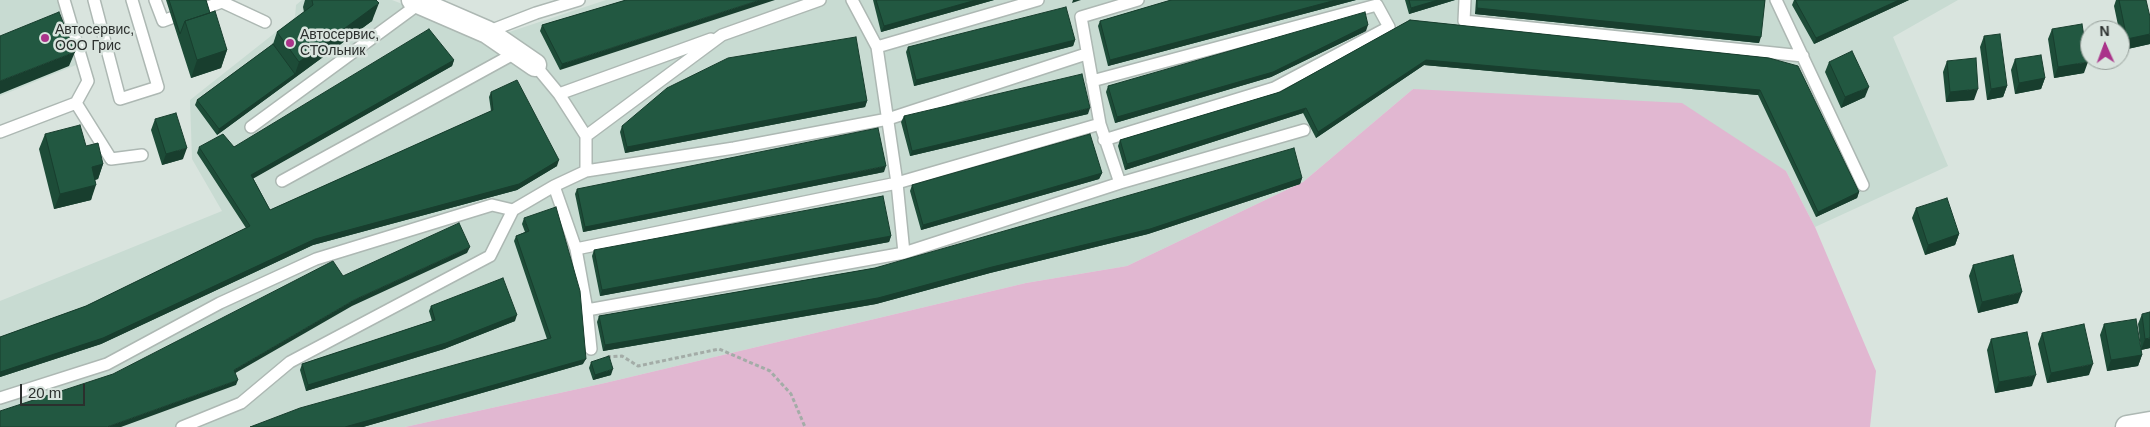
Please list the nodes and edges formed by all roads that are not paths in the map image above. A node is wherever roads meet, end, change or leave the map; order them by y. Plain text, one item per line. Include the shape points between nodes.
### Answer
1 (64, 0) edge
2 (94, 0) edge
3 (132, 0) edge
4 (155, 0) edge
5 (578, 0) edge
6 (820, 0) edge
7 (852, 0) edge
8 (1038, 0) edge
9 (1138, 0) edge
10 (1465, 0) edge
11 (1776, 0) edge
12 (222, 1) edge
13 (417, 1) edge
14 (205, 8) edge
15 (171, 18) edge
16 (265, 22) dead end
17 (487, 32) junction
18 (722, 35) junction
19 (877, 47) junction
20 (1086, 54) junction
21 (1803, 56) junction
22 (526, 58) junction
23 (1092, 81) junction
24 (559, 94) junction
25 (76, 103) junction
26 (888, 119) junction
27 (1100, 124) junction
28 (252, 127) dead end
29 (1304, 130) dead end
30 (0, 132) edge
31 (586, 136) junction
32 (1104, 140) junction
33 (142, 155) dead end
34 (586, 171) junction
35 (282, 181) dead end
36 (897, 183) junction
37 (1120, 184) junction
38 (1863, 184) dead end
39 (554, 186) junction
40 (513, 210) junction
41 (576, 249) junction
42 (904, 253) junction
43 (587, 310) junction
44 (591, 349) road end
45 (0, 398) edge
46 (2150, 423) edge
47 (182, 427) edge
48 (2127, 427) edge

1 - 25 lane via 88,80
2 - 3 lane via 120,99 158,87
4 - 15 lane via 162,21
5 - 17 lane
6 - 18 lane
7 - 19 lane
8 - 19 lane
9 - 20 lane via 1081,17
10 - 21 lane via 1464,21
11 - 21 lane
12 - 14 lane
12 - 16 lane
13 - 17 street
13 - 28 lane
17 - 22 street
18 - 24 lane
18 - 31 lane
19 - 26 lane
20 - 23 lane
20 - 26 lane
21 - 38 lane
22 - 24 lane
22 - 35 lane
23 - 27 lane
23 - 32 lane via 1377,5 1389,27 1274,88
24 - 31 lane
25 - 30 lane
25 - 33 lane via 111,159
26 - 34 lane
26 - 36 lane
27 - 32 lane
27 - 36 lane
29 - 37 lane
31 - 34 lane
32 - 37 lane
34 - 39 lane
36 - 41 lane
36 - 42 lane
37 - 42 lane
39 - 40 lane
39 - 41 lane
40 - 45 lane via 492,205 316,259 220,304 107,364
40 - 47 lane via 490,256 290,362 241,403
41 - 43 lane
42 - 43 lane
43 - 44 lane
46 - 48 street

